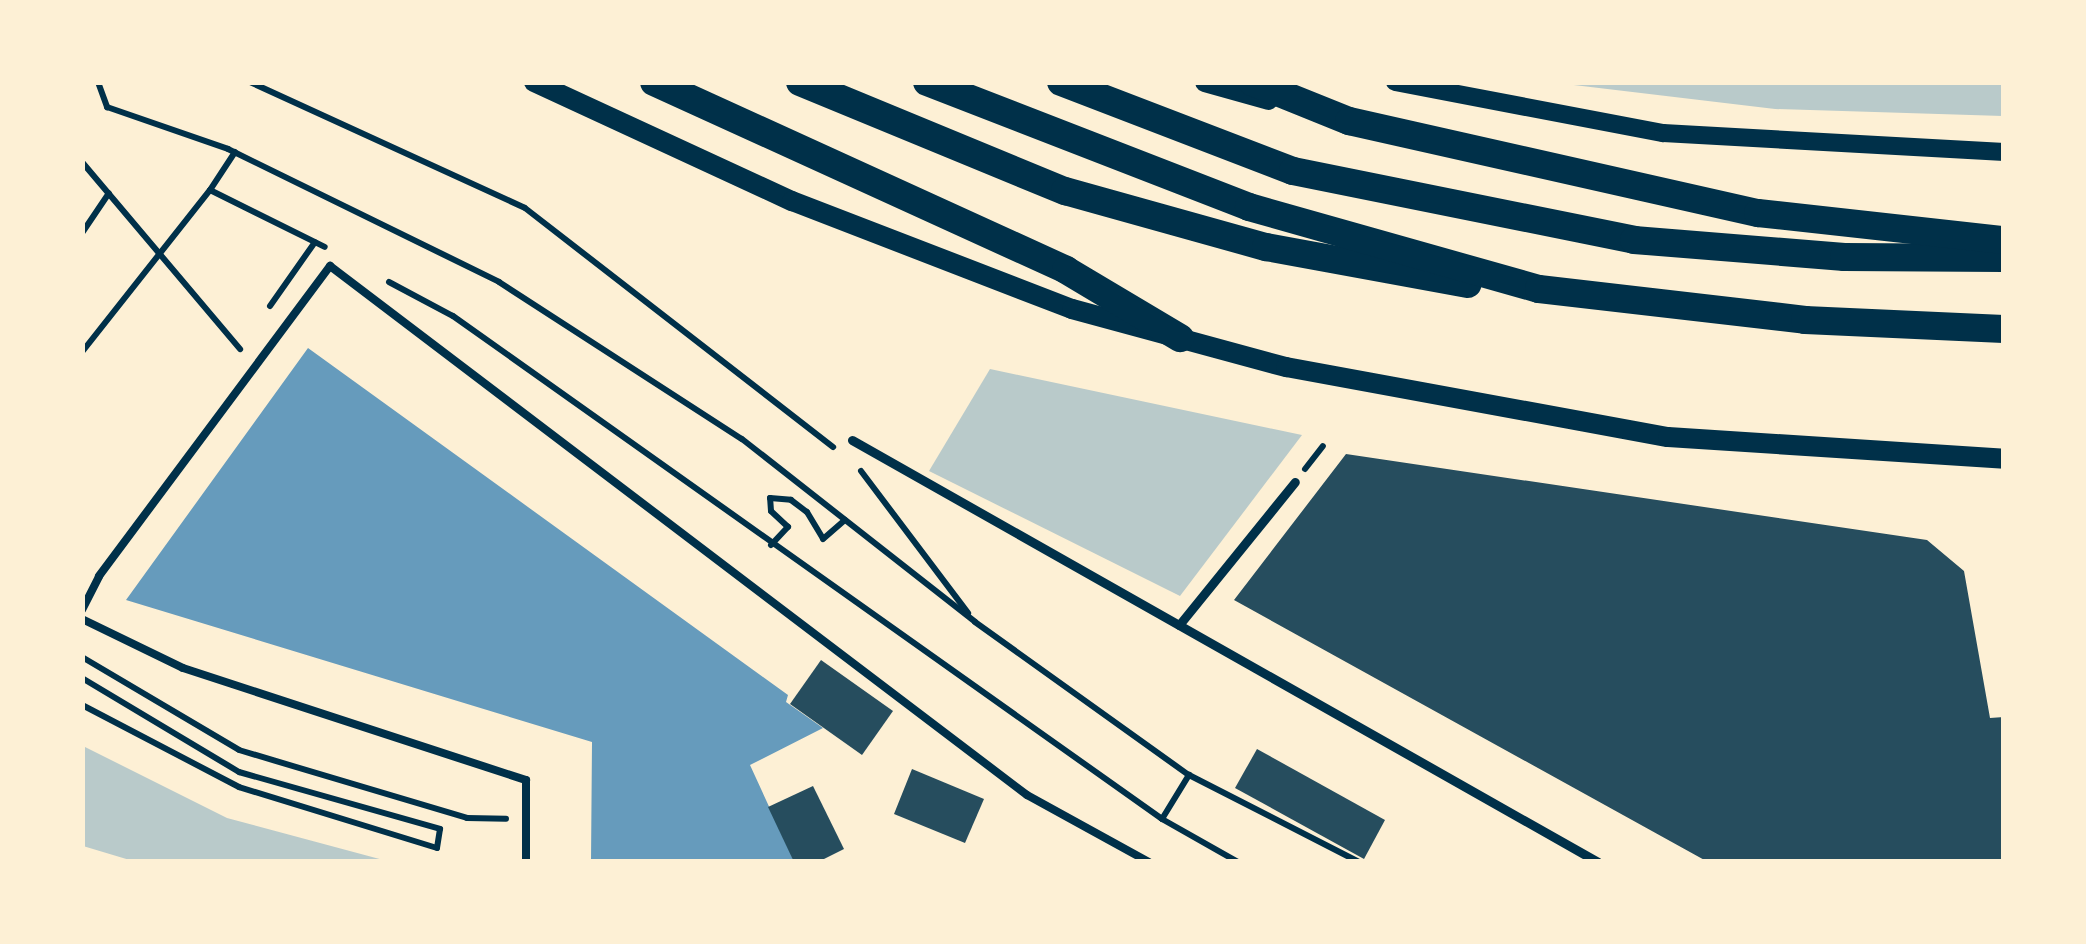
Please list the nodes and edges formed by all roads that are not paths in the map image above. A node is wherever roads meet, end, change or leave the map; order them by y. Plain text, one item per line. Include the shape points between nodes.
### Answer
1 (534, 82) edge
2 (654, 82) edge
3 (800, 82) edge
4 (927, 82) edge
5 (1062, 82) edge
6 (1205, 82) edge
7 (1252, 82) edge
8 (1396, 82) edge
9 (1348, 121) junction
10 (2004, 152) edge
11 (2004, 240) edge
12 (2004, 258) edge
13 (1539, 289) junction
14 (1991, 329) edge
15 (1180, 338) junction
16 (852, 440) dead end
17 (2004, 458) edge
18 (1295, 482) dead end
19 (82, 610) edge
20 (82, 618) edge
21 (1179, 625) junction
22 (526, 862) edge
23 (1149, 862) edge
24 (1598, 862) edge

1 - 15 main road via 792,202 1072,309
2 - 15 highway via 1066,270
3 - 13 highway via 1065,191 1211,232 1357,267
4 - 13 highway via 1249,207
5 - 12 highway via 1294,171 1634,240 1844,257
6 - 9 main road
7 - 9 highway
8 - 10 street via 1533,114 1663,133 1877,150
9 - 11 highway via 1758,213
13 - 14 highway via 1805,320
15 - 17 main road via 1286,368 1668,437
16 - 21 street
18 - 21 street
19 - 23 lane via 99,576 330,266 1026,795
20 - 22 lane via 183,668 526,780
21 - 24 street

